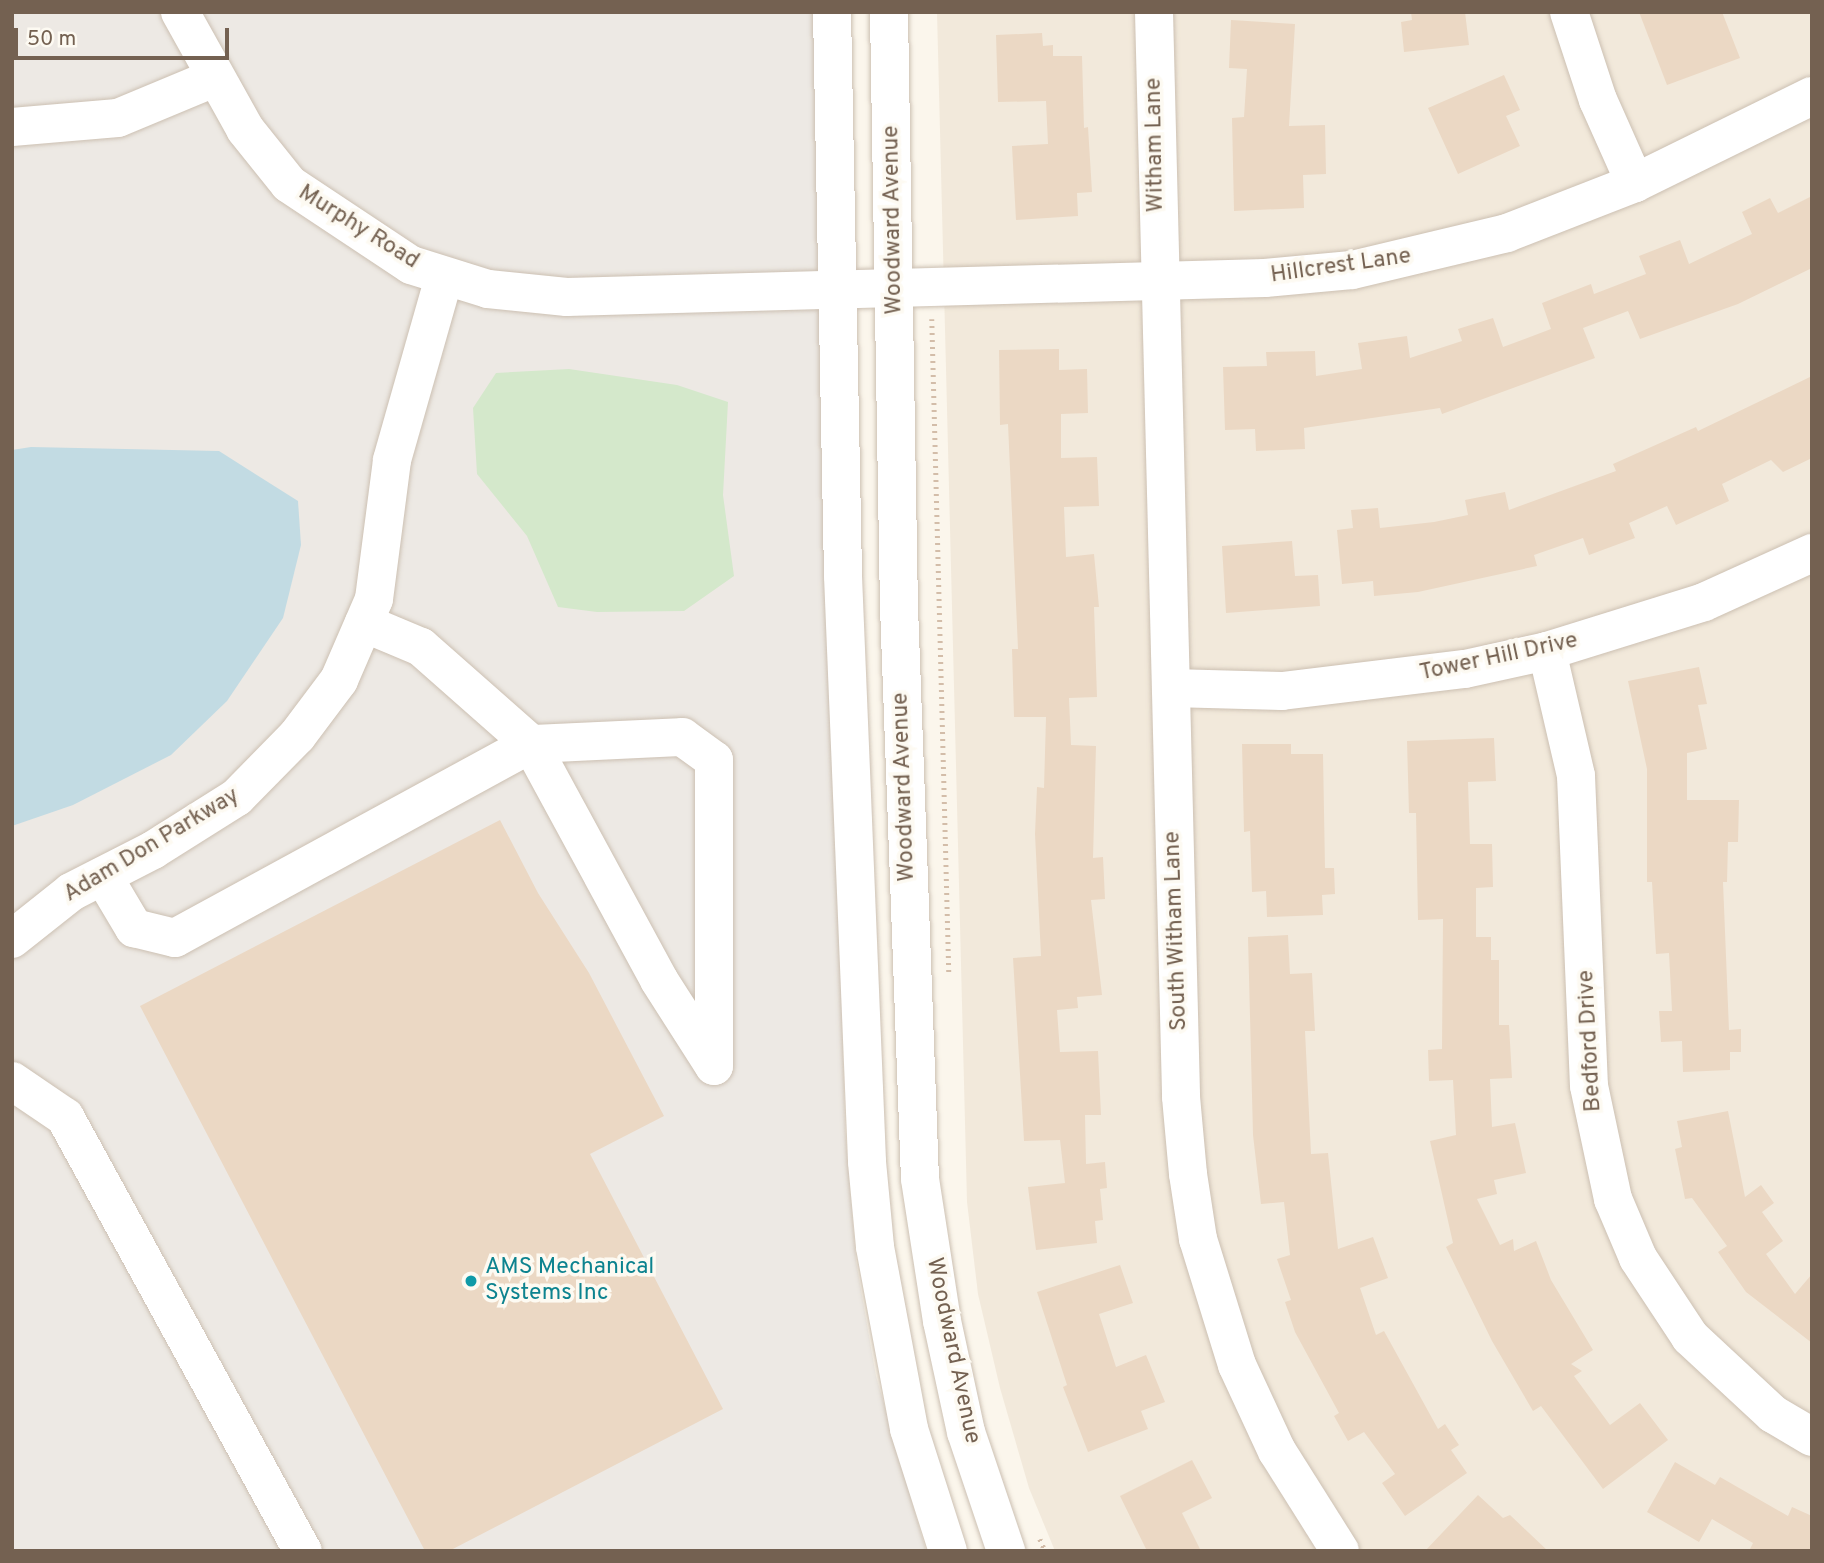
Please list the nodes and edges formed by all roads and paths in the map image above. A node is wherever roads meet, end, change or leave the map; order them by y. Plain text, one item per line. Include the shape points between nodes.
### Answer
1 (180, 12) edge
2 (832, 12) edge
3 (889, 12) edge
4 (1154, 12) edge
5 (1569, 12) edge
6 (214, 78) junction
7 (1812, 96) edge
8 (12, 127) edge
9 (1635, 183) junction
10 (444, 277) junction
11 (1158, 278) junction
12 (896, 290) junction
13 (839, 292) junction
14 (932, 323) dead end
15 (1812, 553) edge
16 (364, 622) junction
17 (1547, 651) junction
18 (1171, 688) junction
19 (531, 744) junction
20 (103, 876) junction
21 (12, 939) edge
22 (949, 977) dead end
23 (12, 1081) edge
24 (1812, 1437) edge
25 (1020, 1539) edge
26 (303, 1551) edge
27 (948, 1551) edge
28 (1045, 1551) edge
29 (1340, 1551) edge

1 - 6 street, Murphy Road
2 - 13 street
3 - 12 street, Woodward Avenue
4 - 11 street, Witham Lane
5 - 9 street via 1594,89
6 - 8 street via 118,118
6 - 10 street, Murphy Road via 245,129 289,184 411,265
7 - 9 street, Hillcrest Lane
9 - 11 street, Hillcrest Lane via 1507,233 1399,261 1300,276
10 - 13 street, Murphy Road via 488,289 567,298
10 - 16 street, Adam Don Parkway via 391,460 374,598
11 - 12 street, Hillcrest Lane
11 - 18 street, South Witham Lane
12 - 13 street, Hillcrest Lane
12 - 25 street, Woodward Avenue via 900,621 920,1179 942,1321 966,1432
13 - 27 street via 843,576 867,1162 875,1247 909,1429
14 - 22 path
15 - 17 street, Tower Hill Drive via 1704,602
16 - 19 street via 421,647
16 - 20 street, Adam Don Parkway via 339,680 297,736 237,797
17 - 18 street, Tower Hill Drive via 1465,670 1325,688
17 - 24 street, Bedford Drive via 1576,776 1589,1086 1613,1199 1638,1258 1690,1337 1773,1414
18 - 29 street, South Witham Lane via 1181,1097 1198,1238 1237,1365 1277,1451
19 - 19 street via 682,737 714,760 714,1066 659,980
19 - 20 street via 175,938 134,928
20 - 21 street, Adam Don Parkway via 71,892
23 - 26 street via 65,1117
25 - 28 path

